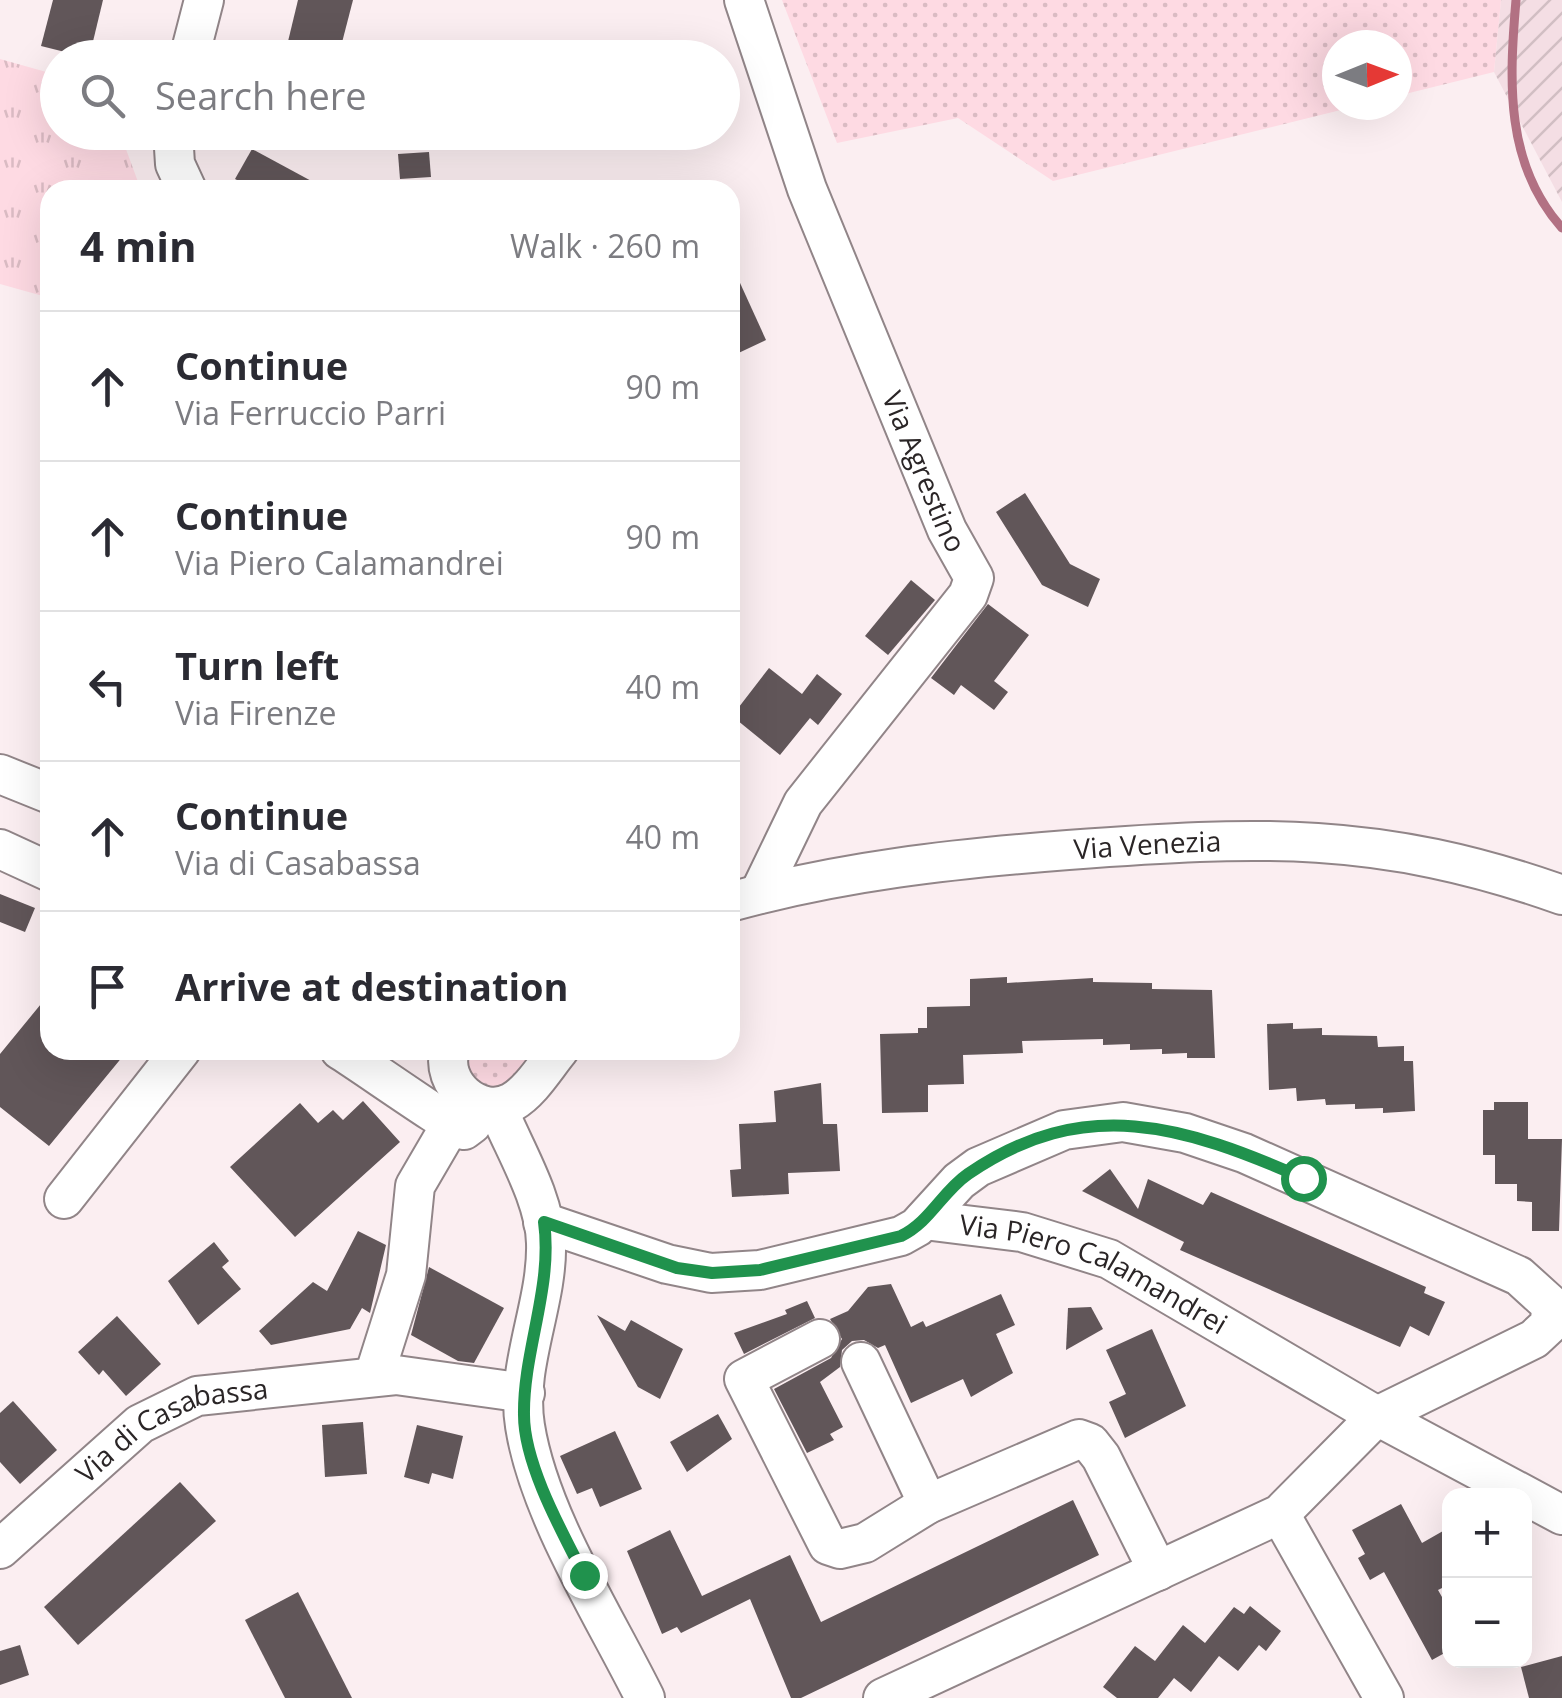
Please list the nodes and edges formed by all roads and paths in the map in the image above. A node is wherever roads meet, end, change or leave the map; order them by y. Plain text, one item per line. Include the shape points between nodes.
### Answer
1 (204, 0) edge
2 (744, 0) edge
3 (194, 40) edge
4 (174, 150) edge
5 (182, 180) edge
6 (0, 774) edge
7 (40, 788) edge
8 (0, 849) edge
9 (40, 867) edge
10 (1562, 895) edge
11 (744, 898) edge
12 (173, 1060) edge
13 (356, 1060) edge
14 (441, 1060) edge
15 (551, 1060) edge
16 (475, 1112) junction
17 (64, 1199) dead end
18 (924, 1220) junction
19 (544, 1222) junction
20 (1557, 1312) edge
21 (820, 1339) dead end
22 (861, 1362) dead end
23 (374, 1376) junction
24 (525, 1394) junction
25 (1377, 1416) junction
26 (920, 1508) junction
27 (1280, 1514) junction
28 (1562, 1515) edge
29 (0, 1549) edge
30 (1158, 1571) junction
31 (645, 1698) edge
32 (883, 1698) edge
33 (1384, 1698) edge

1 - 3 street
2 - 11 street, Via Agrestino via 807,189 947,530 974,578 968,595 803,804
4 - 5 street
6 - 7 street
8 - 9 street
10 - 11 street, Via Venezia via 1426,854 1287,838 926,862
12 - 17 street
13 - 16 street via 412,1094
14 - 16 street
15 - 16 street via 524,1093
16 - 19 street
16 - 23 street via 415,1186 406,1275
18 - 19 street, Via Piero Calamandrei via 891,1240 730,1273 677,1268
18 - 20 street via 969,1173 1035,1140 1080,1126 1141,1124 1244,1152 1486,1261 1533,1284
18 - 25 street, Via Piero Calamandrei via 1022,1232 1109,1259
19 - 24 street via 546,1258
20 - 25 street via 1534,1339
21 - 26 street via 744,1379 819,1534 834,1548 856,1547
22 - 26 street
23 - 24 street, Via di Casabassa via 443,1379
23 - 29 street, Via di Casabassa via 180,1401 140,1424
24 - 31 street via 526,1434 550,1502
25 - 27 street
25 - 28 street, Via Piero Calamandrei
26 - 30 street via 1066,1442 1085,1440 1101,1457
27 - 30 street
27 - 33 street
30 - 32 street

